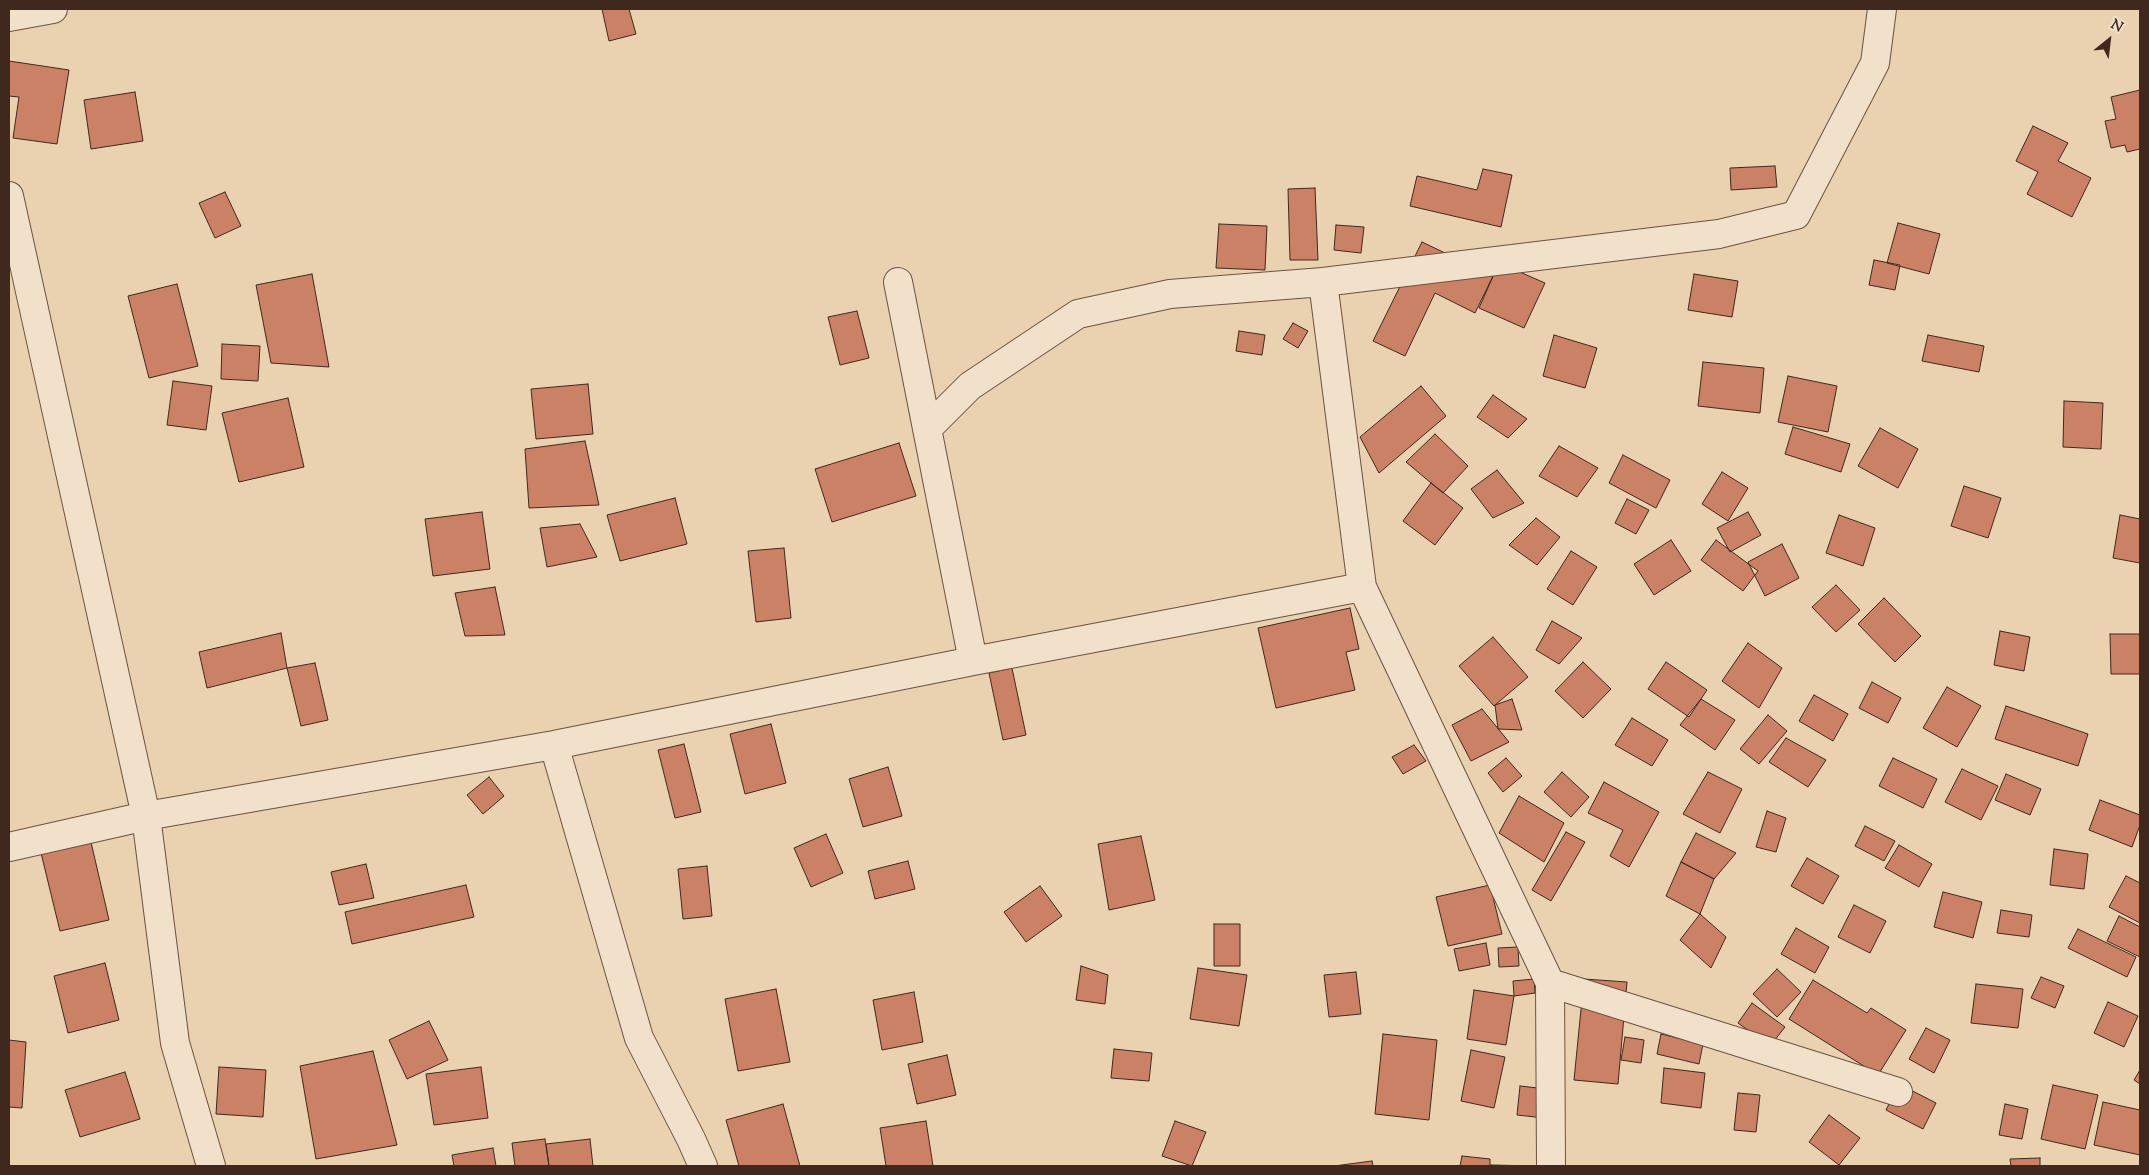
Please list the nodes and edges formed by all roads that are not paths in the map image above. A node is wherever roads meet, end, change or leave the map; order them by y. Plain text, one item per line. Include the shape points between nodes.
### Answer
1 (53, 9) edge
2 (1882, 9) edge
3 (9, 17) edge
4 (9, 196) edge
5 (898, 282) dead end
6 (1323, 282) junction
7 (927, 429) junction
8 (1362, 587) junction
9 (973, 661) junction
10 (554, 744) junction
11 (146, 816) junction
12 (9, 847) edge
13 (1550, 983) junction
14 (1898, 1092) dead end
15 (211, 1166) edge
16 (703, 1166) edge
17 (1551, 1166) edge

1 - 3 street
2 - 6 street via 1875,63 1796,215 1719,234
4 - 11 street
5 - 7 street
6 - 7 street via 1170,294 1078,314 970,386
6 - 8 street
7 - 9 street
8 - 9 street
8 - 13 street
9 - 10 street
10 - 11 street
10 - 16 street via 639,1038
11 - 12 street
11 - 15 street via 175,1043
13 - 14 street
13 - 17 street

